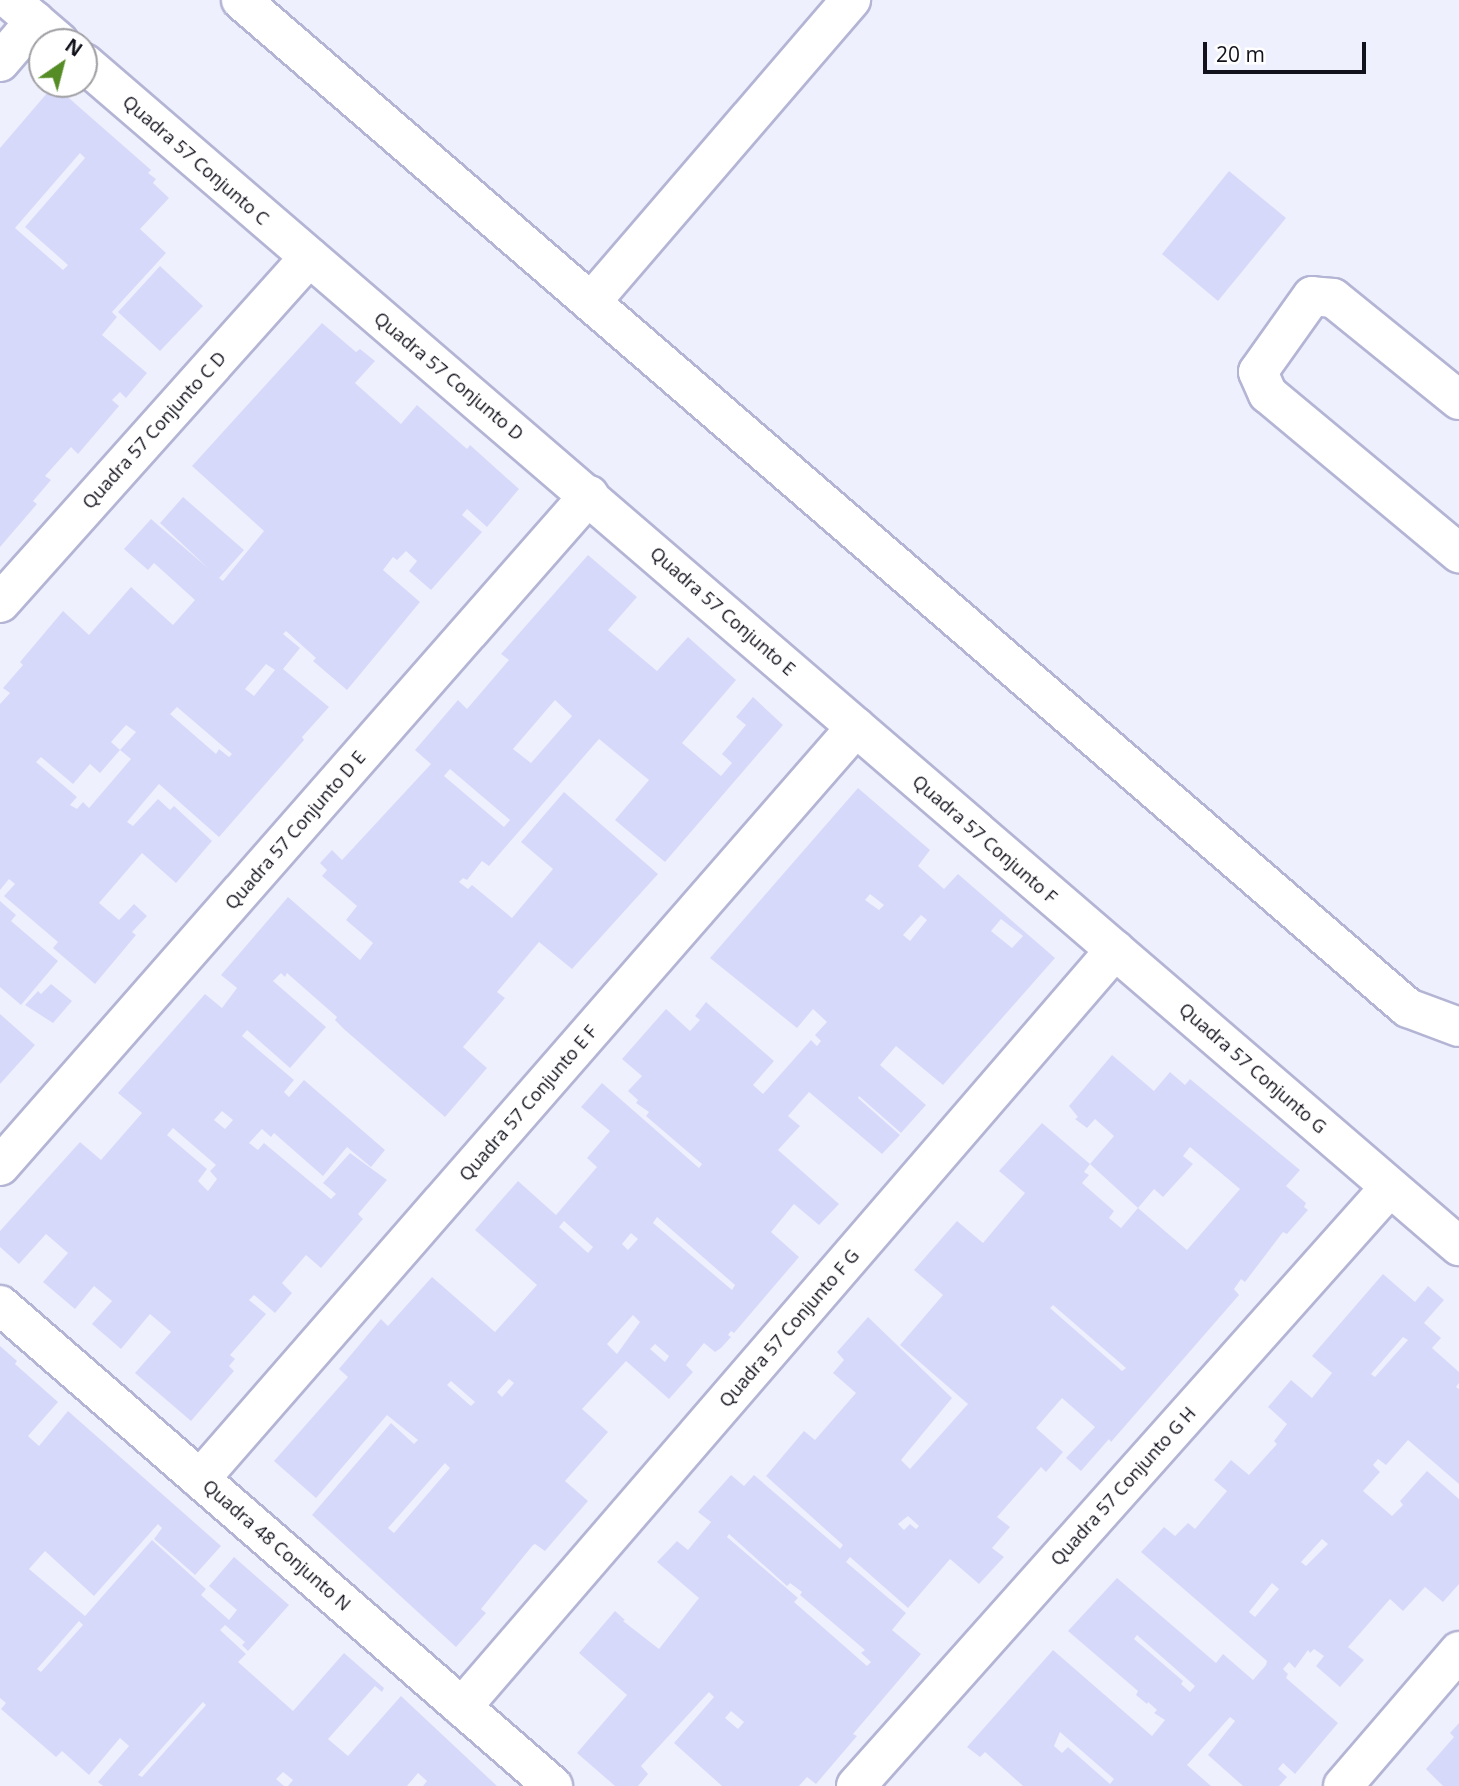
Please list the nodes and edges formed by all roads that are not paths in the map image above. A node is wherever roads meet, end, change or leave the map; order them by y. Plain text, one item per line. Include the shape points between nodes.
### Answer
1 (241, 0) edge
2 (851, 0) edge
3 (35, 21) edge
4 (0, 62) edge
5 (98, 75) edge
6 (309, 257) junction
7 (591, 302) junction
8 (1459, 400) edge
9 (589, 495) junction
10 (1459, 553) edge
11 (0, 603) edge
12 (856, 727) junction
13 (1115, 950) junction
14 (1459, 1027) edge
15 (0, 1166) edge
16 (1390, 1186) junction
17 (1459, 1246) edge
18 (0, 1305) edge
19 (200, 1479) junction
20 (1459, 1651) edge
21 (462, 1707) junction
22 (553, 1786) edge
23 (856, 1786) edge
24 (1343, 1786) edge

1 - 7 street
2 - 7 street
3 - 4 street
5 - 6 street, Quadra 57 Conjunto C
6 - 9 street, Quadra 57 Conjunto D
6 - 11 street, Quadra 57 Conjunto C D
7 - 14 street via 1408,1008
8 - 10 street via 1333,298 1312,296 1258,372 1268,394
9 - 12 street, Quadra 57 Conjunto E
9 - 15 street, Quadra 57 Conjunto D E
12 - 13 street, Quadra 57 Conjunto F
12 - 19 street, Quadra 57 Conjunto E F
13 - 16 street, Quadra 57 Conjunto G
13 - 21 street, Quadra 57 Conjunto F G
16 - 17 street, Quadra 57 Conjunto G
16 - 23 street, Quadra 57 Conjunto G H
18 - 19 street, Quadra 48 Conjunto N
19 - 21 street, Quadra 48 Conjunto N
20 - 24 street
21 - 22 street, Quadra 48 Conjunto N

